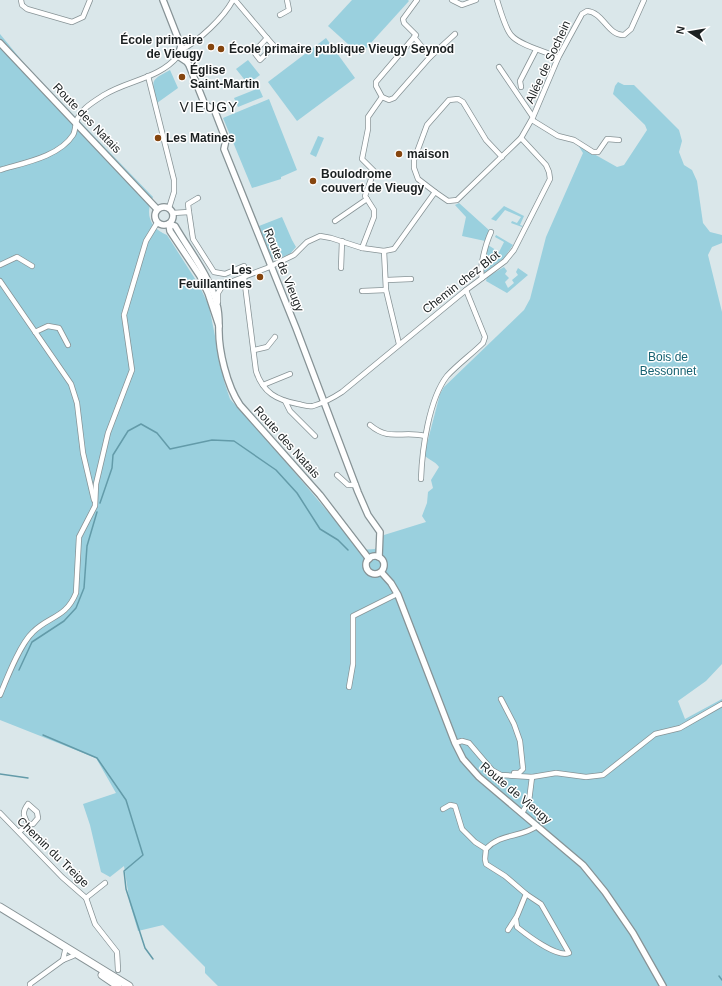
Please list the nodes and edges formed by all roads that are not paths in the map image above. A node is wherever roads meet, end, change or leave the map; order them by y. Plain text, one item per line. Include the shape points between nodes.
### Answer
1 (21, 0) edge
2 (90, 0) edge
3 (163, 0) edge
4 (234, 0) edge
5 (287, 0) edge
6 (417, 0) edge
7 (452, 0) edge
8 (476, 0) edge
9 (497, 0) edge
10 (644, 0) edge
11 (280, 16) dead end
12 (455, 34) dead end
13 (414, 37) junction
14 (267, 38) junction
15 (0, 43) edge
16 (181, 50) junction
17 (536, 50) junction
18 (178, 56) junction
19 (430, 57) junction
20 (558, 58) junction
21 (499, 67) dead end
22 (148, 76) junction
23 (521, 88) dead end
24 (382, 96) junction
25 (533, 119) junction
26 (76, 122) junction
27 (521, 138) junction
28 (619, 140) dead end
29 (502, 157) junction
30 (0, 170) edge
31 (435, 192) junction
32 (198, 198) dead end
33 (367, 199) junction
34 (169, 208) junction
35 (157, 209) junction
36 (189, 212) junction
37 (173, 213) junction
38 (335, 221) dead end
39 (157, 223) junction
40 (169, 224) junction
41 (491, 232) dead end
42 (342, 241) junction
43 (362, 248) junction
44 (384, 250) junction
45 (0, 265) edge
46 (32, 266) dead end
47 (244, 266) dead end
48 (271, 266) junction
49 (341, 268) dead end
50 (200, 276) junction
51 (244, 277) junction
52 (482, 278) junction
53 (411, 279) dead end
54 (387, 280) junction
55 (0, 281) edge
56 (211, 285) junction
57 (223, 285) junction
58 (386, 290) junction
59 (466, 290) junction
60 (362, 291) dead end
61 (218, 306) junction
62 (219, 326) junction
63 (35, 332) junction
64 (275, 337) dead end
65 (399, 344) junction
66 (68, 345) dead end
67 (254, 350) junction
68 (290, 374) dead end
69 (263, 385) junction
70 (285, 401) junction
71 (324, 402) junction
72 (370, 425) dead end
73 (315, 436) dead end
74 (425, 436) junction
75 (337, 475) dead end
76 (421, 478) dead end
77 (356, 486) junction
78 (95, 506) junction
79 (379, 556) junction
80 (369, 559) junction
81 (382, 572) junction
82 (397, 594) junction
83 (349, 687) dead end
84 (0, 695) edge
85 (501, 699) dead end
86 (722, 704) edge
87 (455, 743) junction
88 (496, 773) junction
89 (532, 778) junction
90 (443, 809) dead end
91 (0, 813) edge
92 (522, 813) junction
93 (28, 824) dead end
94 (537, 826) junction
95 (18, 832) junction
96 (486, 849) junction
97 (105, 883) dead end
98 (526, 894) junction
99 (86, 898) junction
100 (0, 908) edge
101 (0, 912) edge
102 (517, 916) junction
103 (508, 930) dead end
104 (65, 951) junction
105 (73, 956) junction
106 (63, 960) junction
107 (118, 970) dead end
108 (30, 986) edge
109 (118, 986) edge
110 (129, 986) edge
111 (663, 986) edge

1 - 2 street via 27,9 72,22 83,17
3 - 16 street
4 - 14 street
4 - 16 street via 193,43
5 - 11 street via 289,10
6 - 13 street via 403,19 416,35
7 - 8 street via 462,5
9 - 17 street via 511,35
10 - 20 street, Allée de Sochein via 631,29 624,36 615,33 596,13 585,12
12 - 19 street
13 - 19 street
13 - 24 street via 376,82
14 - 14 street via 254,52 260,60 274,46
15 - 26 street, Route des Natais
16 - 18 street
17 - 20 street via 544,50
17 - 23 street via 524,68
18 - 22 street via 164,69
18 - 48 street, Route de Vieugy via 187,62 205,105 214,109 226,140 224,149
19 - 24 street via 394,98 389,100
20 - 25 street, Allée de Sochein
21 - 25 street
22 - 26 street via 104,96 82,111
22 - 34 street via 174,180 174,192
24 - 33 street via 368,117 362,157 363,162 374,171 366,193
25 - 27 street
25 - 28 street via 558,136 574,140 593,152 598,152 607,139
26 - 30 street via 74,134 60,148
26 - 35 street, Route des Natais
27 - 29 street
27 - 52 street, Chemin chez Blot via 546,165 550,179 514,250 505,261
29 - 31 street via 457,200 448,201
29 - 31 street via 486,140 464,102 458,99 449,100 427,125 414,160 418,179
31 - 44 street via 398,246 392,250
32 - 36 street via 188,204
33 - 38 street
33 - 43 street via 374,210 374,217
34 - 35 street via 163,206
34 - 37 street
35 - 39 street via 154,214
36 - 37 street
36 - 47 street via 193,239 214,272 225,274
37 - 40 street
39 - 40 street via 163,226
39 - 78 street via 146,242 124,315 132,370 108,433 96,484
40 - 50 street, Route des Natais via 170,232
40 - 56 street, Route des Natais via 175,226
41 - 52 street via 486,244
42 - 43 street
42 - 48 street via 325,236 316,237 294,255
42 - 49 street
43 - 44 street
44 - 54 street
45 - 46 street via 17,257
48 - 51 street
48 - 71 street, Route de Vieugy
50 - 56 street
50 - 62 street, Route des Natais
51 - 57 street
51 - 67 street
52 - 59 street, Chemin chez Blot
53 - 54 street
54 - 58 street
55 - 63 street
56 - 57 street
56 - 61 street, Route des Natais
57 - 61 street via 218,293
58 - 60 street
58 - 65 street
59 - 65 street, Chemin chez Blot
59 - 74 street via 486,337 439,388
61 - 62 street, Route des Natais
62 - 80 street, Route des Natais via 224,366 233,395 320,495
63 - 66 street via 48,326 59,328
63 - 78 street via 72,384 78,403 84,453
64 - 67 street via 267,347
65 - 71 street, Chemin chez Blot via 342,392
67 - 69 street via 256,371
68 - 69 street
69 - 70 street via 276,398
70 - 71 street via 310,406
70 - 73 street via 290,411
71 - 77 street, Route de Vieugy
72 - 74 street via 385,435 412,433
74 - 76 street
75 - 77 street via 348,485
77 - 79 street, Route de Vieugy via 368,515 380,532
78 - 84 street via 79,538 77,581 73,600 63,613 38,627 26,639
79 - 80 street via 372,556
79 - 81 street, Route de Vieugy via 385,564
80 - 81 street via 366,565 369,572 375,575
81 - 82 street, Route de Vieugy
82 - 83 street via 353,616 353,664
82 - 87 street, Route de Vieugy
85 - 88 street via 520,740 523,765 520,773
86 - 89 street via 680,728 655,734 603,775 586,777 556,773
87 - 88 street via 469,743
87 - 92 street, Route de Vieugy via 469,768
88 - 89 street
89 - 92 street via 529,802
90 - 96 street via 450,805 455,806 462,829
91 - 95 street, Chemin du Treige
92 - 94 street, Route de Vieugy
93 - 95 street
94 - 96 street via 526,833 504,837
94 - 111 street, Route de Vieugy via 583,865 633,933
95 - 99 street, Chemin du Treige
96 - 98 street via 486,864
97 - 99 street
98 - 102 street
98 - 102 street via 541,904 569,953 563,954 535,941 517,927
99 - 107 street, Chemin du Treige via 95,924 117,952
100 - 110 main road
101 - 104 main road
102 - 103 street
104 - 105 main road
104 - 106 street
105 - 106 street
105 - 109 main road
106 - 108 street

